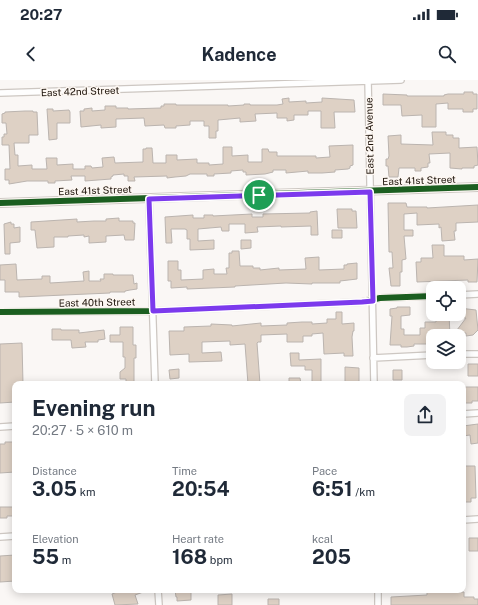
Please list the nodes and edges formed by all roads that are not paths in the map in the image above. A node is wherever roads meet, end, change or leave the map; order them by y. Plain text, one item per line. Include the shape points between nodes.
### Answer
1 (401, 80) edge
2 (368, 81) edge
3 (0, 93) edge
4 (478, 187) edge
5 (370, 192) junction
6 (149, 199) junction
7 (0, 203) edge
8 (478, 294) edge
9 (466, 295) edge
10 (426, 296) edge
11 (373, 301) junction
12 (153, 311) junction
13 (0, 312) edge
14 (466, 354) edge
15 (478, 354) edge
16 (426, 356) edge
17 (373, 358) junction
18 (155, 381) edge
19 (374, 381) edge
20 (478, 413) edge
21 (466, 414) edge
22 (12, 426) edge
23 (0, 427) edge
24 (478, 519) edge
25 (466, 520) edge
26 (12, 536) edge
27 (0, 537) edge
28 (158, 593) edge
29 (378, 593) edge
30 (159, 605) edge
31 (378, 605) edge

1 - 2 street, East 42nd Street
2 - 3 street, East 42nd Street
2 - 5 street, East 2nd Avenue
4 - 5 street, East 41st Street
5 - 6 street, East 41st Street
5 - 11 street, East 2nd Avenue
6 - 7 street, East 41st Street
6 - 12 street
8 - 9 street
10 - 11 street, East 40th Street via 380,298
11 - 12 street, East 40th Street
11 - 17 street, East 2nd Avenue
12 - 13 street, East 40th Street
12 - 18 street
14 - 15 street
16 - 17 street
17 - 19 street, East 2nd Avenue
20 - 21 street
22 - 23 street
24 - 25 street
26 - 27 street
28 - 30 street
29 - 31 street

